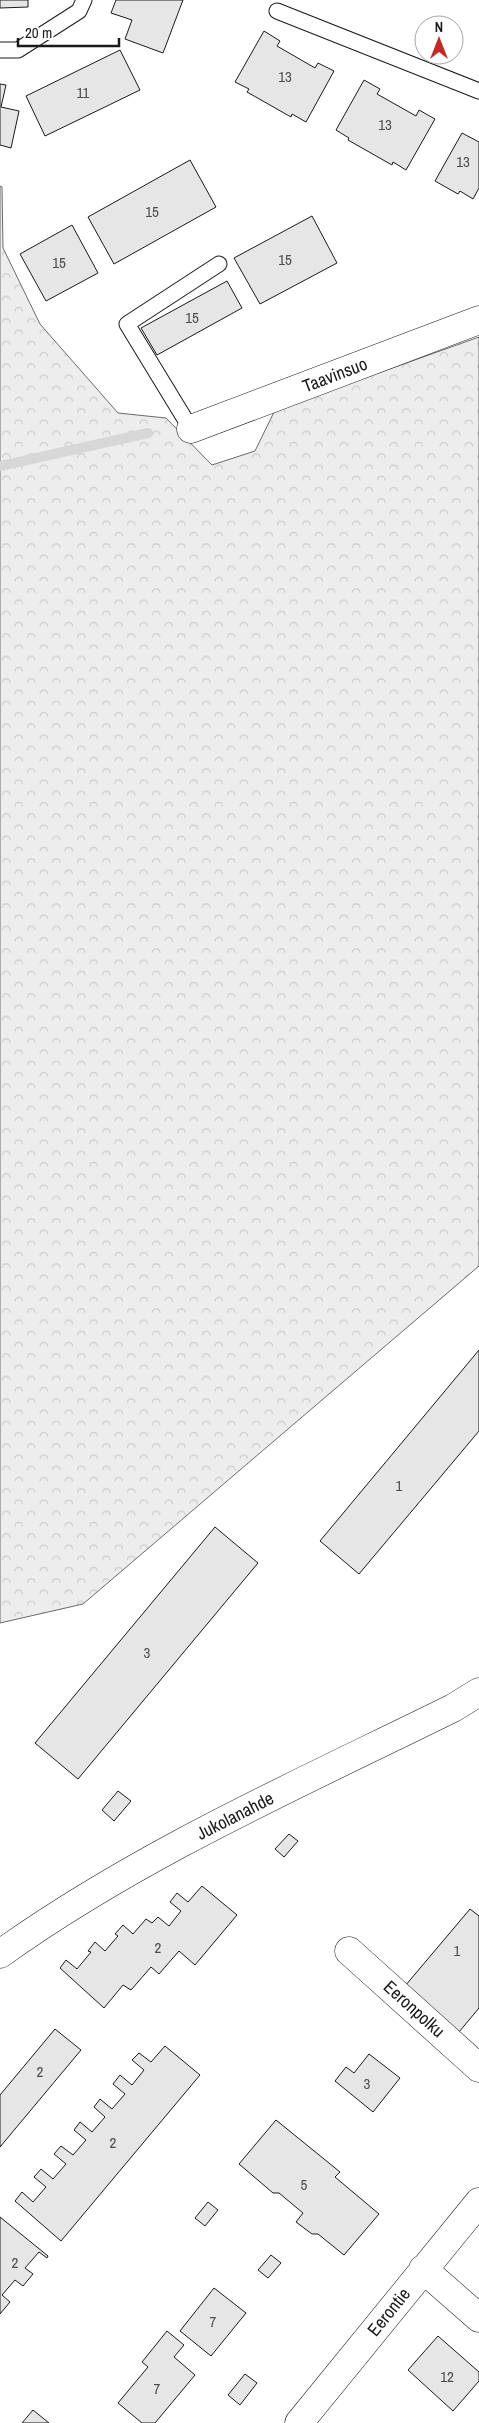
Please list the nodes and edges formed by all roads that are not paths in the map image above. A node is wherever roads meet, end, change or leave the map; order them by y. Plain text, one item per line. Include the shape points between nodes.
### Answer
1 (84, 0) edge
2 (277, 11) dead end
3 (0, 50) edge
4 (479, 91) edge
5 (219, 264) dead end
6 (479, 320) edge
7 (191, 429) joint
8 (479, 1692) edge
9 (349, 1950) dead end
10 (0, 1954) edge
11 (479, 2068) edge
12 (479, 2202) edge
13 (423, 2269) junction
14 (479, 2318) edge
15 (299, 2423) edge

1 - 3 lane via 79,11 18,50
2 - 4 lane
5 - 7 lane via 127,324
6 - 7 street, Taavinsuo
8 - 10 street, Jukolanahde via 106,1884
9 - 11 street, Eeronpolku
12 - 13 street, Eerontie
13 - 14 street
13 - 15 street, Eerontie

